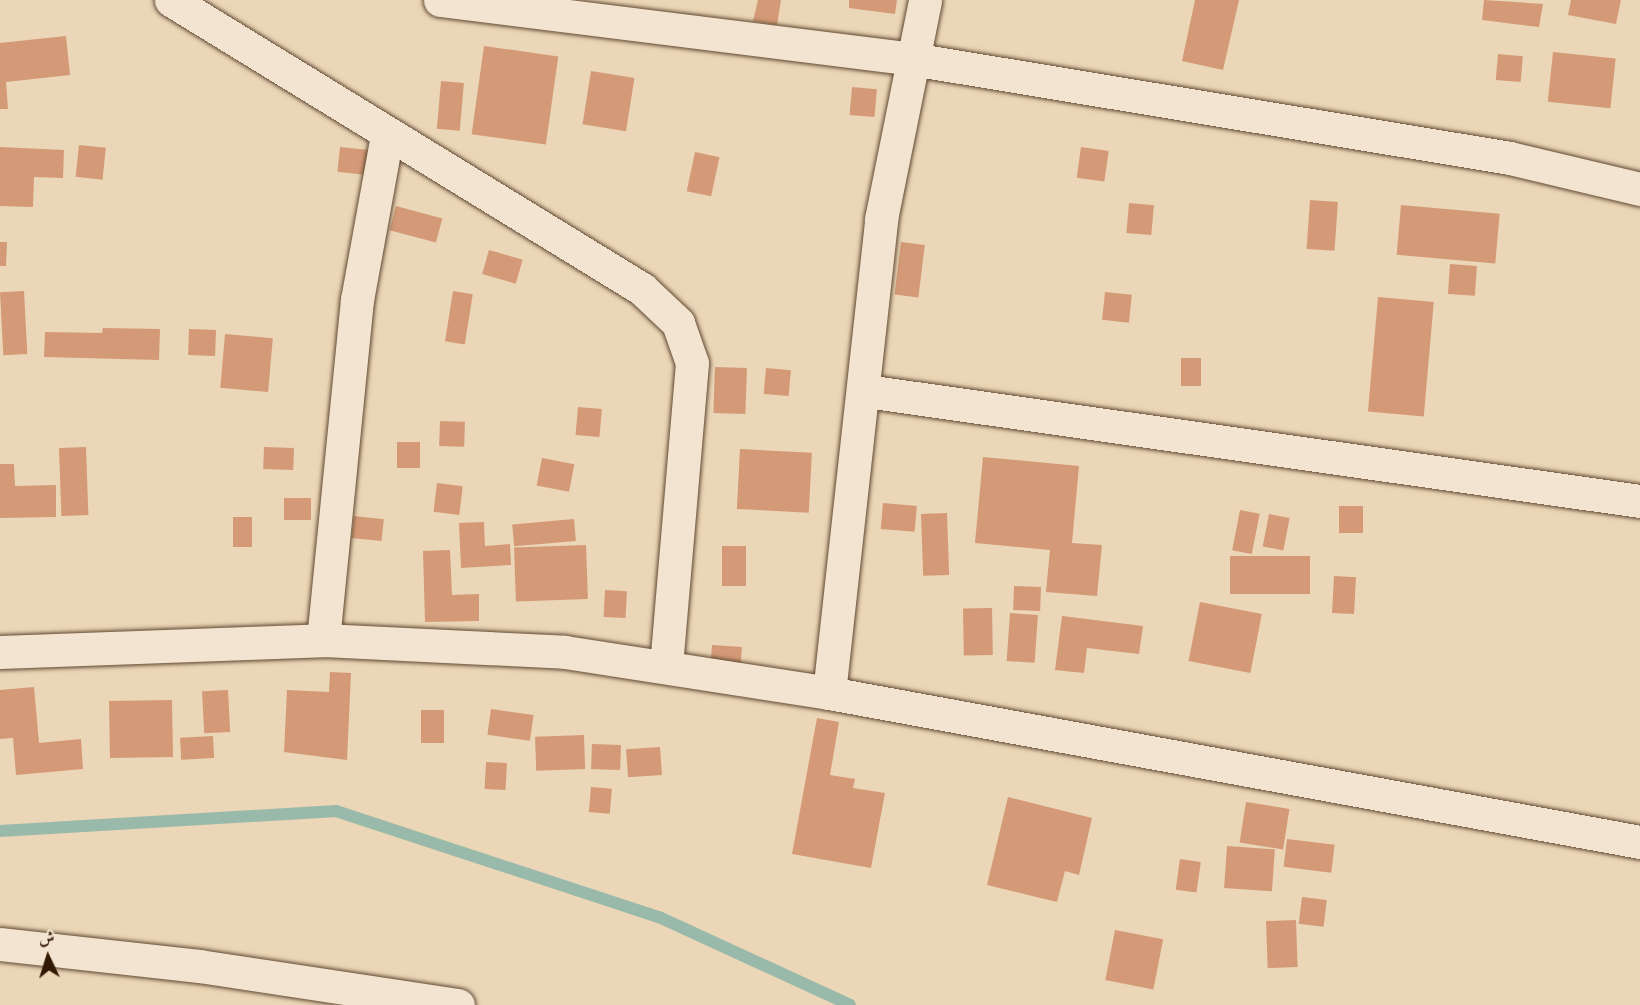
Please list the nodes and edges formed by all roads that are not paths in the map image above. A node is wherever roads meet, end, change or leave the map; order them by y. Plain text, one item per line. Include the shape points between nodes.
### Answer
1 (171, 0) edge
2 (440, 0) edge
3 (925, 0) edge
4 (912, 59) junction
5 (387, 135) junction
6 (1640, 189) edge
7 (866, 391) junction
8 (1640, 501) edge
9 (323, 640) junction
10 (0, 652) edge
11 (666, 665) junction
12 (829, 693) junction
13 (1640, 842) edge
14 (0, 944) edge
15 (289, 993) edge
16 (458, 1005) edge

1 - 5 street
2 - 4 street
3 - 4 street
4 - 6 street via 1510,158
4 - 7 street via 881,219
5 - 9 street via 357,300
5 - 11 street via 642,289 686,335 692,363
7 - 8 street
7 - 12 street
9 - 10 street
9 - 11 street via 498,646
11 - 12 street
12 - 13 street
14 - 15 street
15 - 16 street

